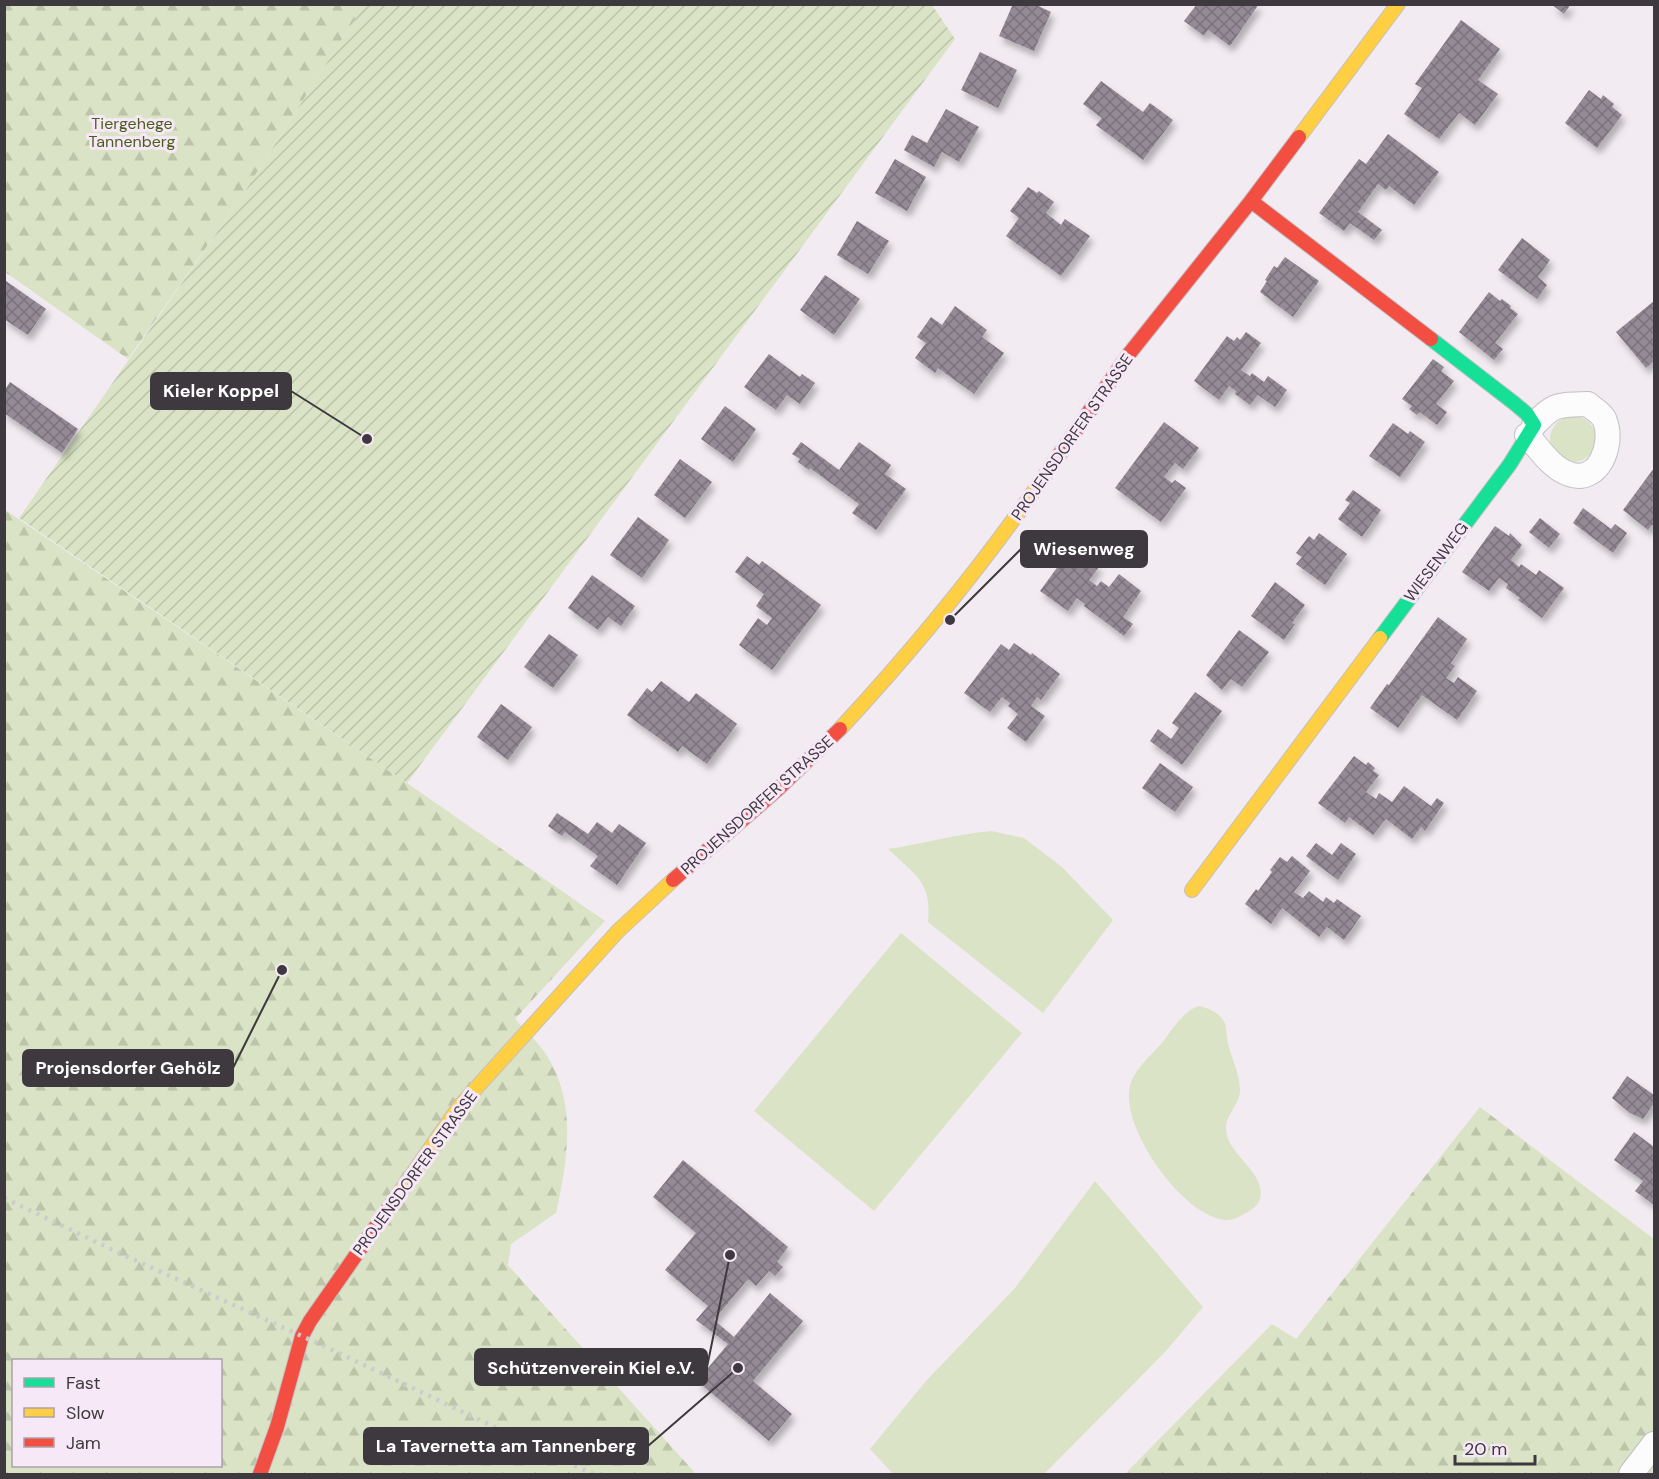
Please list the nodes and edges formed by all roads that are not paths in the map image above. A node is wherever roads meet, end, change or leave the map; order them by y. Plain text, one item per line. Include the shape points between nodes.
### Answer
1 (1398, 4) edge
2 (1251, 201) junction
3 (1192, 890) dead end
4 (1654, 1444) edge
5 (260, 1474) edge
6 (1631, 1474) edge

1 - 2 street, PROJENSDORFER STRASSE
2 - 3 street, WIESENWEG via 1514,403 1527,414 1530,430 1502,474
2 - 5 street, PROJENSDORFER STRASSE via 1129,354 1023,508 896,669 796,773 618,931 459,1107 309,1321
4 - 6 street

